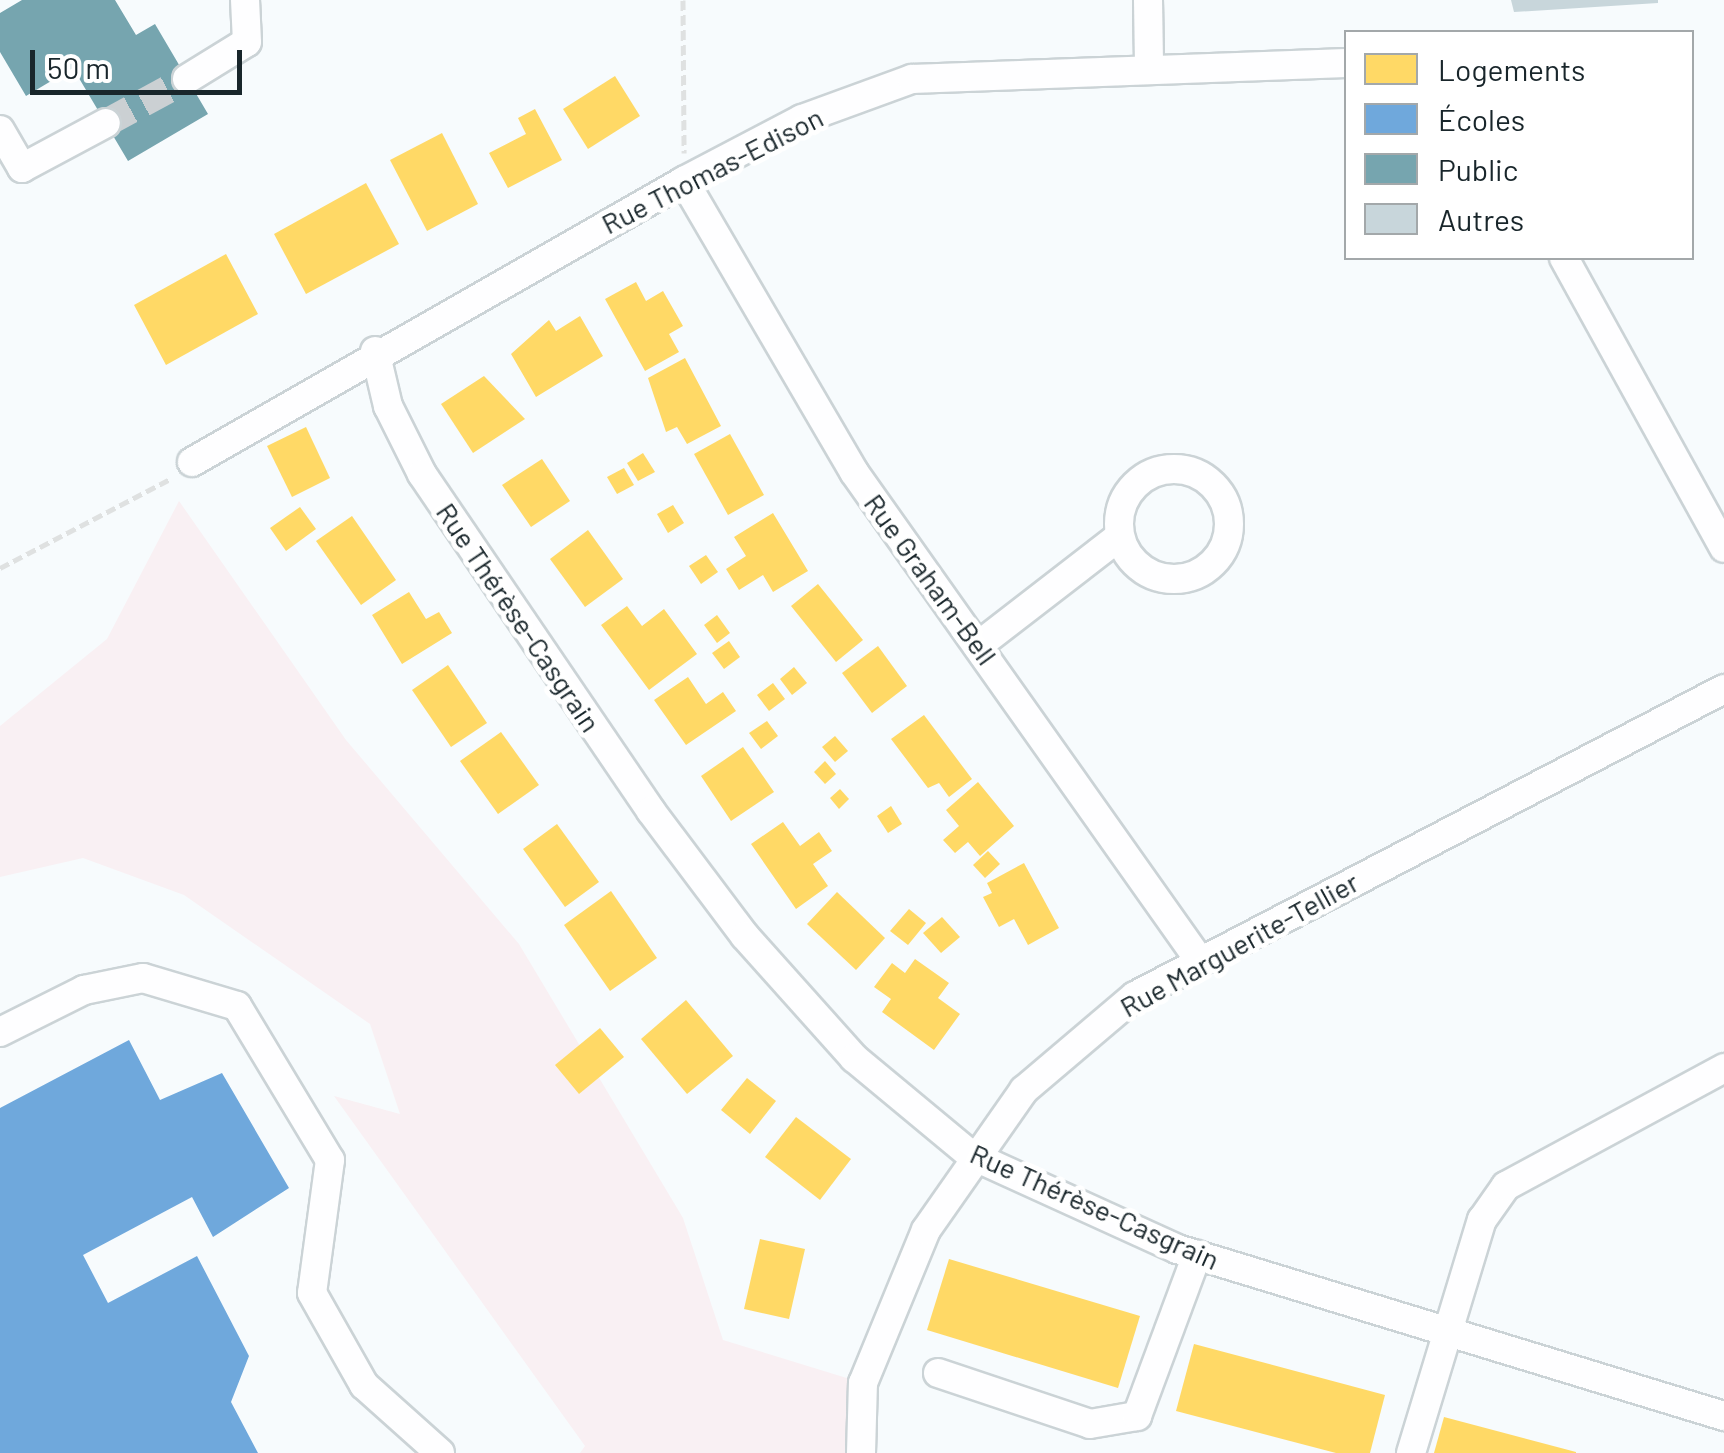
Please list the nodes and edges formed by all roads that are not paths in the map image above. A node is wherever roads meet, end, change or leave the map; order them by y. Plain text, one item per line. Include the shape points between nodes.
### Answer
1 (245, 0) edge
2 (1148, 0) edge
3 (1344, 63) edge
4 (1149, 67) junction
5 (188, 79) tunnel mouth
6 (106, 123) tunnel mouth
7 (0, 130) edge
8 (684, 182) junction
9 (1565, 260) edge
10 (375, 351) junction
11 (192, 462) road end
12 (1120, 536) junction
13 (1724, 548) edge
14 (978, 645) junction
15 (1724, 689) edge
16 (1200, 961) junction
17 (0, 1032) edge
18 (1724, 1068) edge
19 (970, 1155) junction
20 (1197, 1255) junction
21 (1448, 1332) junction
22 (938, 1373) dead end
23 (1724, 1416) edge
24 (440, 1453) edge
25 (861, 1453) edge
26 (1411, 1453) edge

1 - 5 street via 247,42
2 - 4 street
3 - 4 street, Rue Thomas-Edison
4 - 8 street, Rue Thomas-Edison via 912,79 802,119
6 - 7 street via 22,168
8 - 10 street, Rue Thomas-Edison
8 - 14 street, Rue Graham-Bell via 854,472
9 - 13 street
10 - 11 street, Rue Thomas-Edison
10 - 19 street, Rue Thérèse-Casgrain via 388,406 422,474 651,810 745,936 854,1058
12 - 12 street via 1124,499 1151,473 1188,470 1227,506 1227,542 1189,577 1154,576
12 - 14 street
14 - 16 street, Rue Graham-Bell
15 - 16 street, Rue Marguerite-Tellier
16 - 19 street, Rue Marguerite-Tellier via 1135,996 1024,1090
17 - 24 street via 84,990 142,978 237,1006 330,1160 312,1292 364,1385
18 - 21 street via 1506,1186 1482,1220
19 - 20 street, Rue Thérèse-Casgrain
19 - 25 street, Rue Marguerite-Tellier via 926,1230 863,1383
20 - 21 street, Rue Thérèse-Casgrain
20 - 22 street via 1138,1416 1090,1424
21 - 23 street, Rue Thérèse-Casgrain
21 - 26 street

